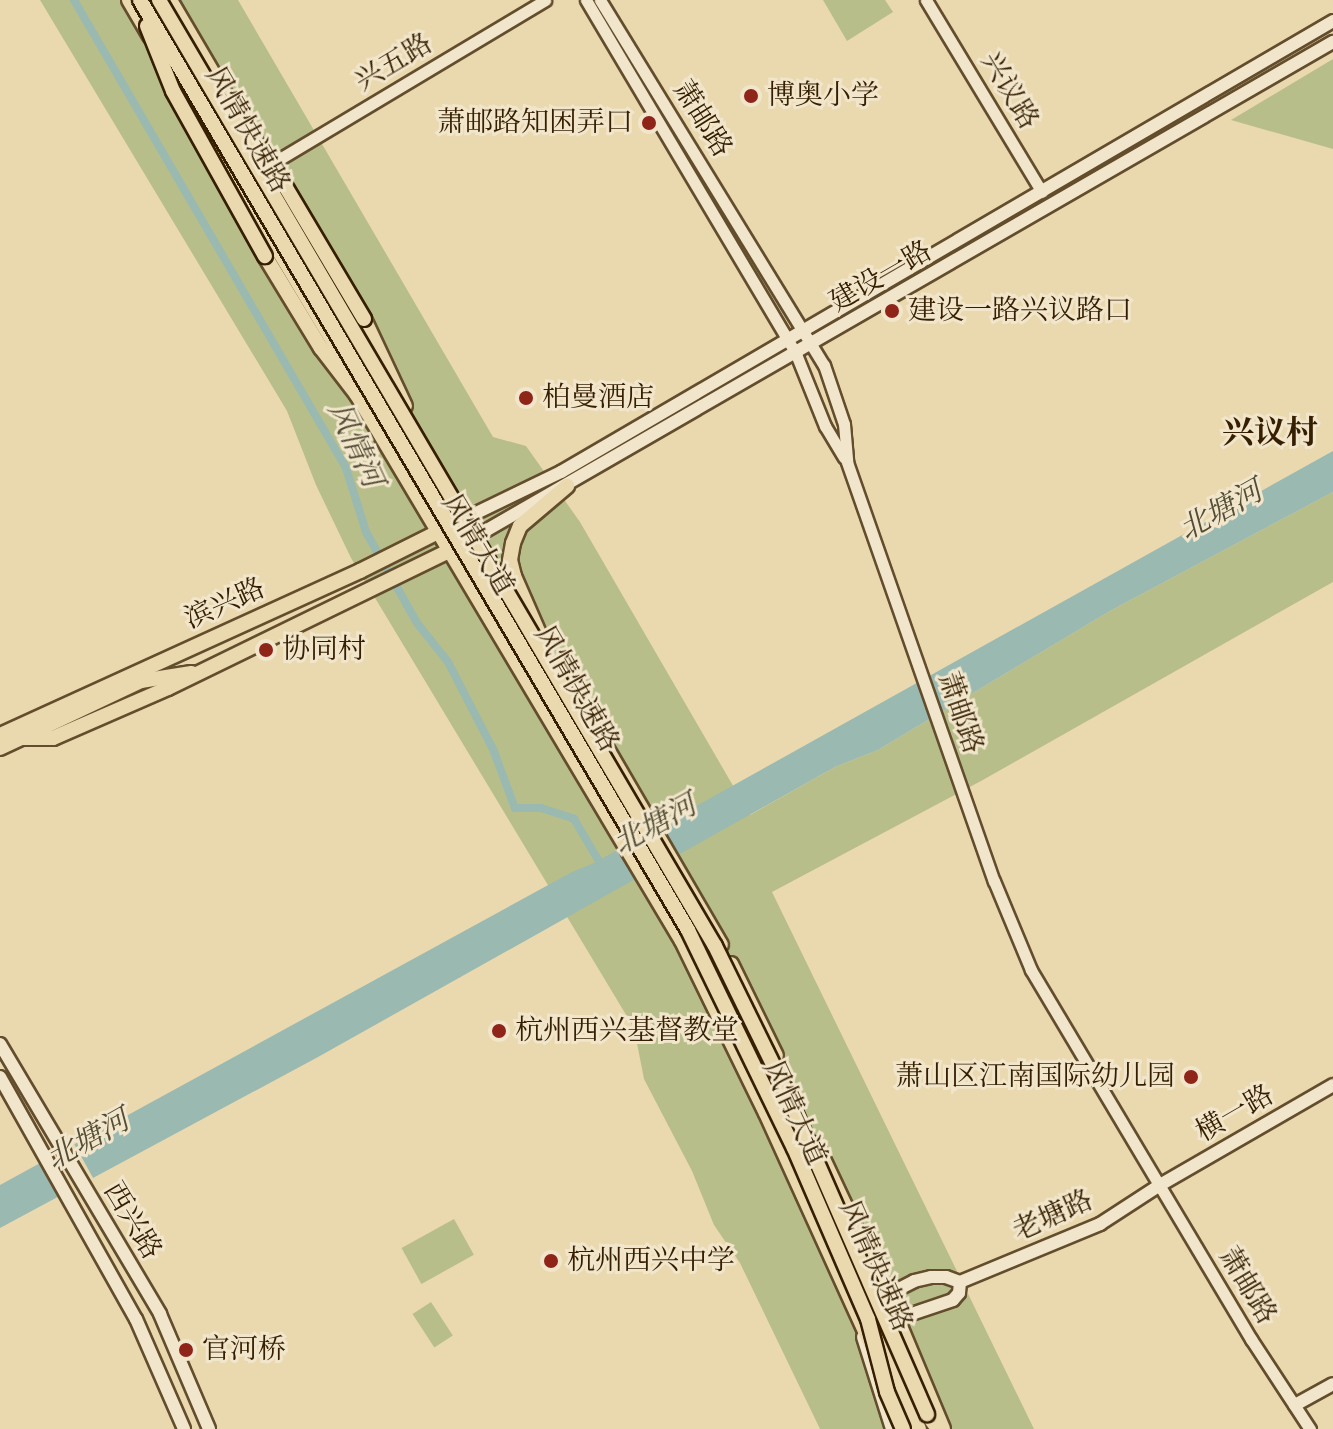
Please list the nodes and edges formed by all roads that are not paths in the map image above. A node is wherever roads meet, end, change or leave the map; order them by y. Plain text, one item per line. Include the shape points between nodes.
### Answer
1 (129, 0) edge
2 (138, 0) edge
3 (159, 0) edge
4 (170, 0) edge
5 (545, 0) edge
6 (586, 0) edge
7 (600, 0) edge
8 (926, 0) edge
9 (1333, 21) edge
10 (1333, 42) edge
11 (200, 70) junction
12 (267, 166) junction
13 (1042, 192) junction
14 (1051, 206) junction
15 (805, 330) junction
16 (788, 339) junction
17 (813, 344) junction
18 (796, 354) junction
19 (357, 395) junction
20 (405, 406) junction
21 (847, 462) junction
22 (567, 486) junction
23 (470, 516) junction
24 (439, 532) junction
25 (481, 535) junction
26 (451, 550) junction
27 (538, 631) junction
28 (0, 735) edge
29 (0, 748) edge
30 (0, 1044) edge
31 (0, 1077) edge
32 (1333, 1085) edge
33 (1160, 1185) junction
34 (960, 1282) junction
35 (887, 1295) junction
36 (863, 1318) junction
37 (897, 1319) junction
38 (1333, 1384) edge
39 (1295, 1405) junction
40 (184, 1429) edge
41 (209, 1429) edge
42 (892, 1429) edge
43 (906, 1429) edge
44 (919, 1429) edge
45 (938, 1429) edge
46 (1310, 1429) edge

1 - 19 main road, 风情大道 via 336,346
2 - 19 main road, bridge via 173,91 265,256 321,348
2 - 36 main road, 风情快速路, bridge via 688,930 769,1093
3 - 11 main road, 风情快速路, bridge
4 - 12 main road, 风情大道
5 - 12 street, 兴五路
6 - 16 street
7 - 15 street, 萧邮路
8 - 13 street, 兴议路
9 - 13 main road, 建设一路
10 - 14 main road, 建设一路
11 - 20 main road, bridge via 269,159 364,319
11 - 45 main road, 风情快速路, bridge via 715,946
12 - 20 main road, 风情大道
13 - 14 main road, 兴议路
13 - 15 main road, 建设一路
14 - 17 main road, 建设一路
15 - 16 main road, 建设一路
15 - 17 street, 萧邮路
16 - 18 street
16 - 23 main road, 建设一路 via 561,472
17 - 18 main road, 建设一路
17 - 21 street, 萧邮路 via 844,424
18 - 21 street via 825,426
18 - 22 main road, 建设一路
19 - 24 main road, 风情大道
20 - 23 main road, 风情大道
21 - 33 street, 萧邮路 via 959,783 1031,970
22 - 25 main road, 建设一路
22 - 27 main road via 520,526 513,543 514,576
23 - 24 main road, 滨兴路
23 - 25 main road, 风情大道
24 - 26 main road, 风情大道
24 - 28 main road, 滨兴路
25 - 26 main road, 建设一路
25 - 27 main road, 风情大道
26 - 29 main road, 滨兴路 via 201,673 53,738 21,738
26 - 36 main road, 风情大道 via 658,898
27 - 35 main road, 风情大道 via 756,1012
30 - 41 main road, 西兴路 via 160,1314
31 - 40 main road, 西兴路 via 136,1319
32 - 33 main road, 横一路
33 - 34 main road, 老塘路 via 1100,1224
33 - 39 street, 萧邮路
34 - 35 main road, 老塘路 via 931,1277
34 - 37 main road, 老塘路 via 953,1300
35 - 37 main road, 风情大道
36 - 42 main road
36 - 43 main road, bridge via 887,1392
36 - 44 main road, 风情快速路, bridge
37 - 45 main road, 风情大道
38 - 39 main road
39 - 46 street, 萧邮路

